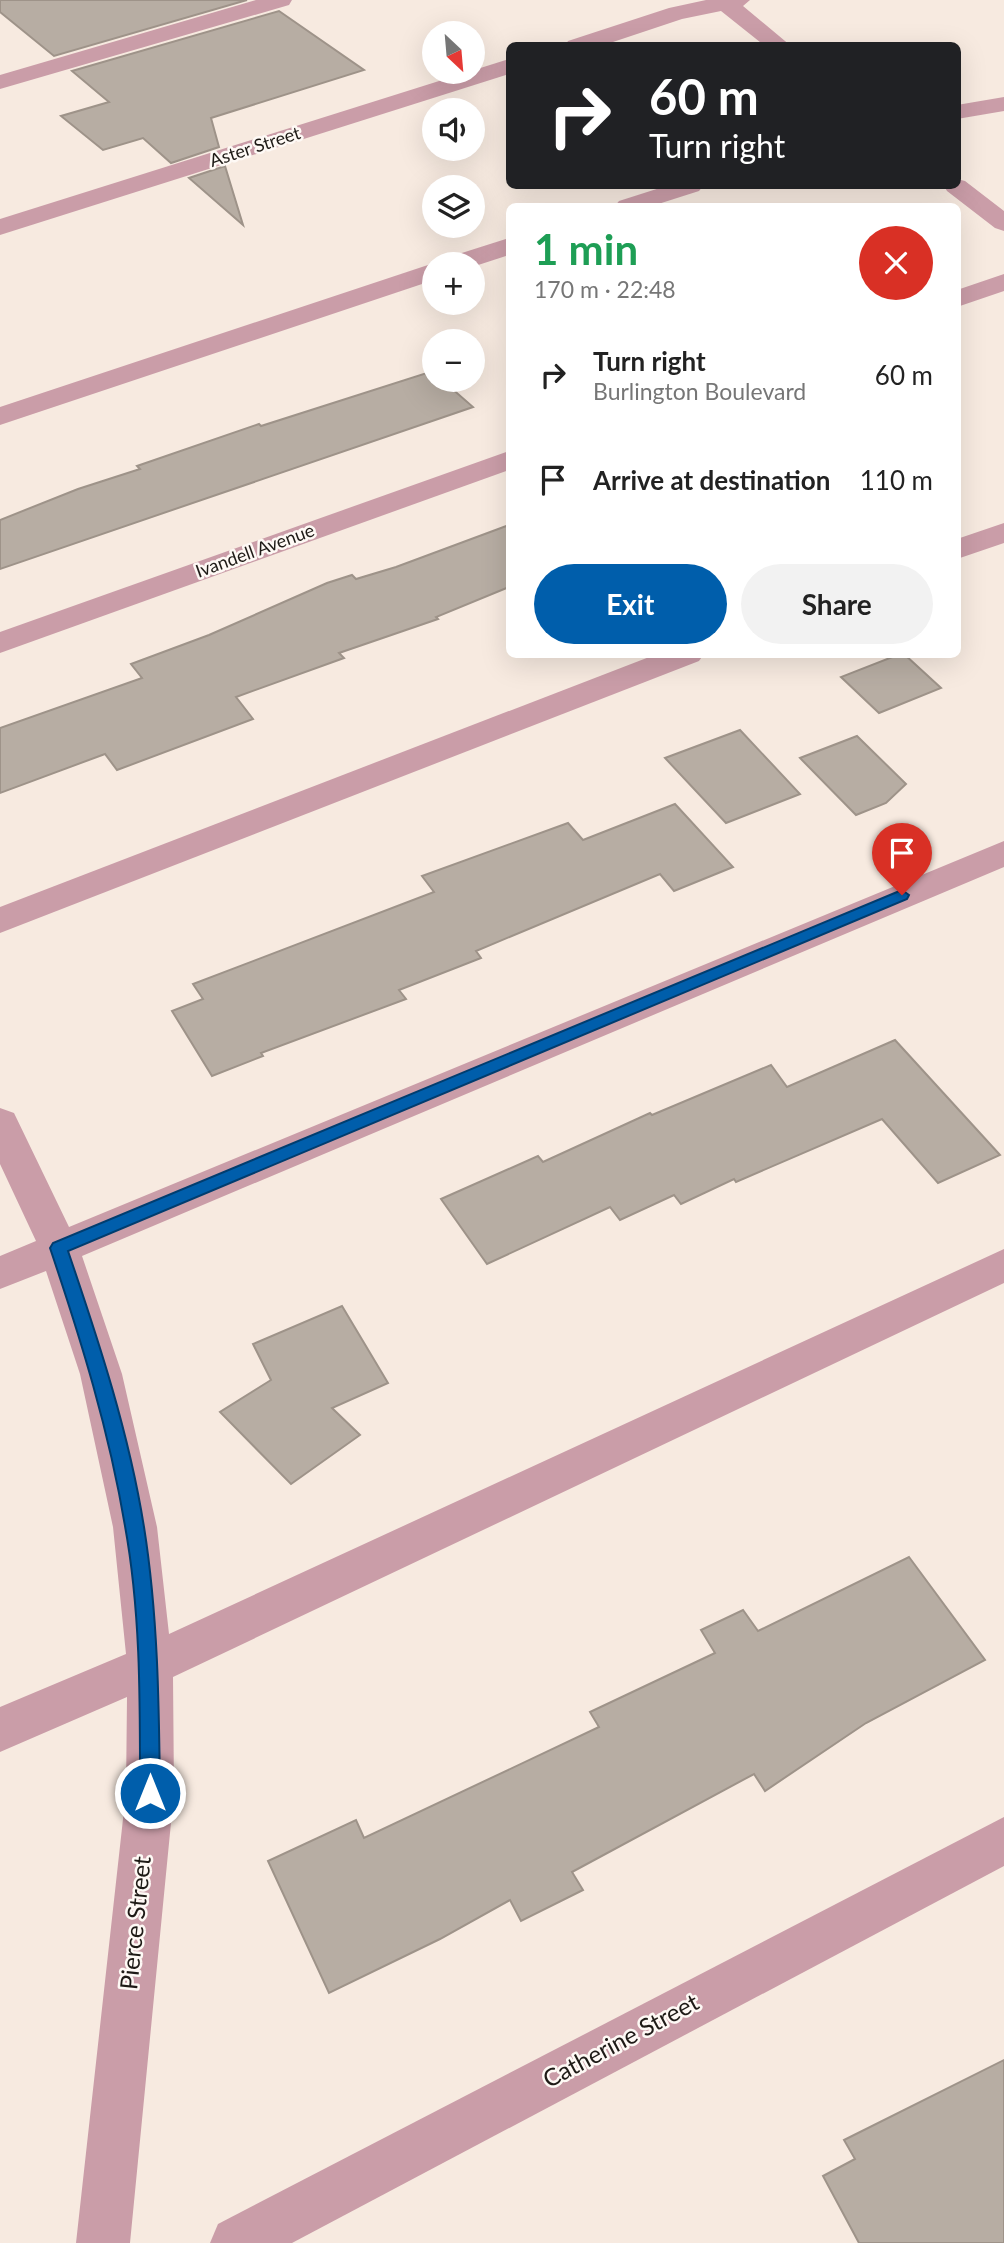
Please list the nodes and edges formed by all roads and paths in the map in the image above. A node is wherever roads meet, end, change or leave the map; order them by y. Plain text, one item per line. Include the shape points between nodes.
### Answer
1 (281, 0) edge
2 (729, 1) edge
3 (588, 42) edge
4 (775, 42) edge
5 (506, 67) edge
6 (0, 82) edge
7 (1004, 104) edge
8 (961, 111) edge
9 (682, 189) edge
10 (960, 189) edge
11 (637, 203) edge
12 (1004, 223) edge
13 (0, 227) edge
14 (506, 247) edge
15 (485, 254) edge
16 (422, 275) edge
17 (1004, 282) edge
18 (961, 298) edge
19 (0, 416) edge
20 (506, 461) edge
21 (1004, 532) edge
22 (961, 548) edge
23 (0, 643) edge
24 (678, 658) edge
25 (1004, 853) edge
26 (0, 921) edge
27 (0, 1123) edge
28 (59, 1248) junction
29 (1004, 1265) edge
30 (0, 1273) edge
31 (150, 1665) junction
32 (0, 1730) edge
33 (1004, 1840) edge
34 (103, 2243) edge
35 (237, 2243) edge

1 - 6 street
2 - 3 street
2 - 4 street
5 - 13 street, Aster Street
7 - 8 street
9 - 11 street
10 - 12 street
14 - 15 street
16 - 19 street
17 - 18 street
20 - 23 street, Ivandell Avenue
21 - 22 street
24 - 26 street
25 - 28 street
27 - 28 street, Pierce Street
28 - 30 street
28 - 31 street, Pierce Street via 101,1374 135,1527
29 - 31 street
31 - 32 street
31 - 34 street, Pierce Street via 150,1793
33 - 35 street, Catherine Street

